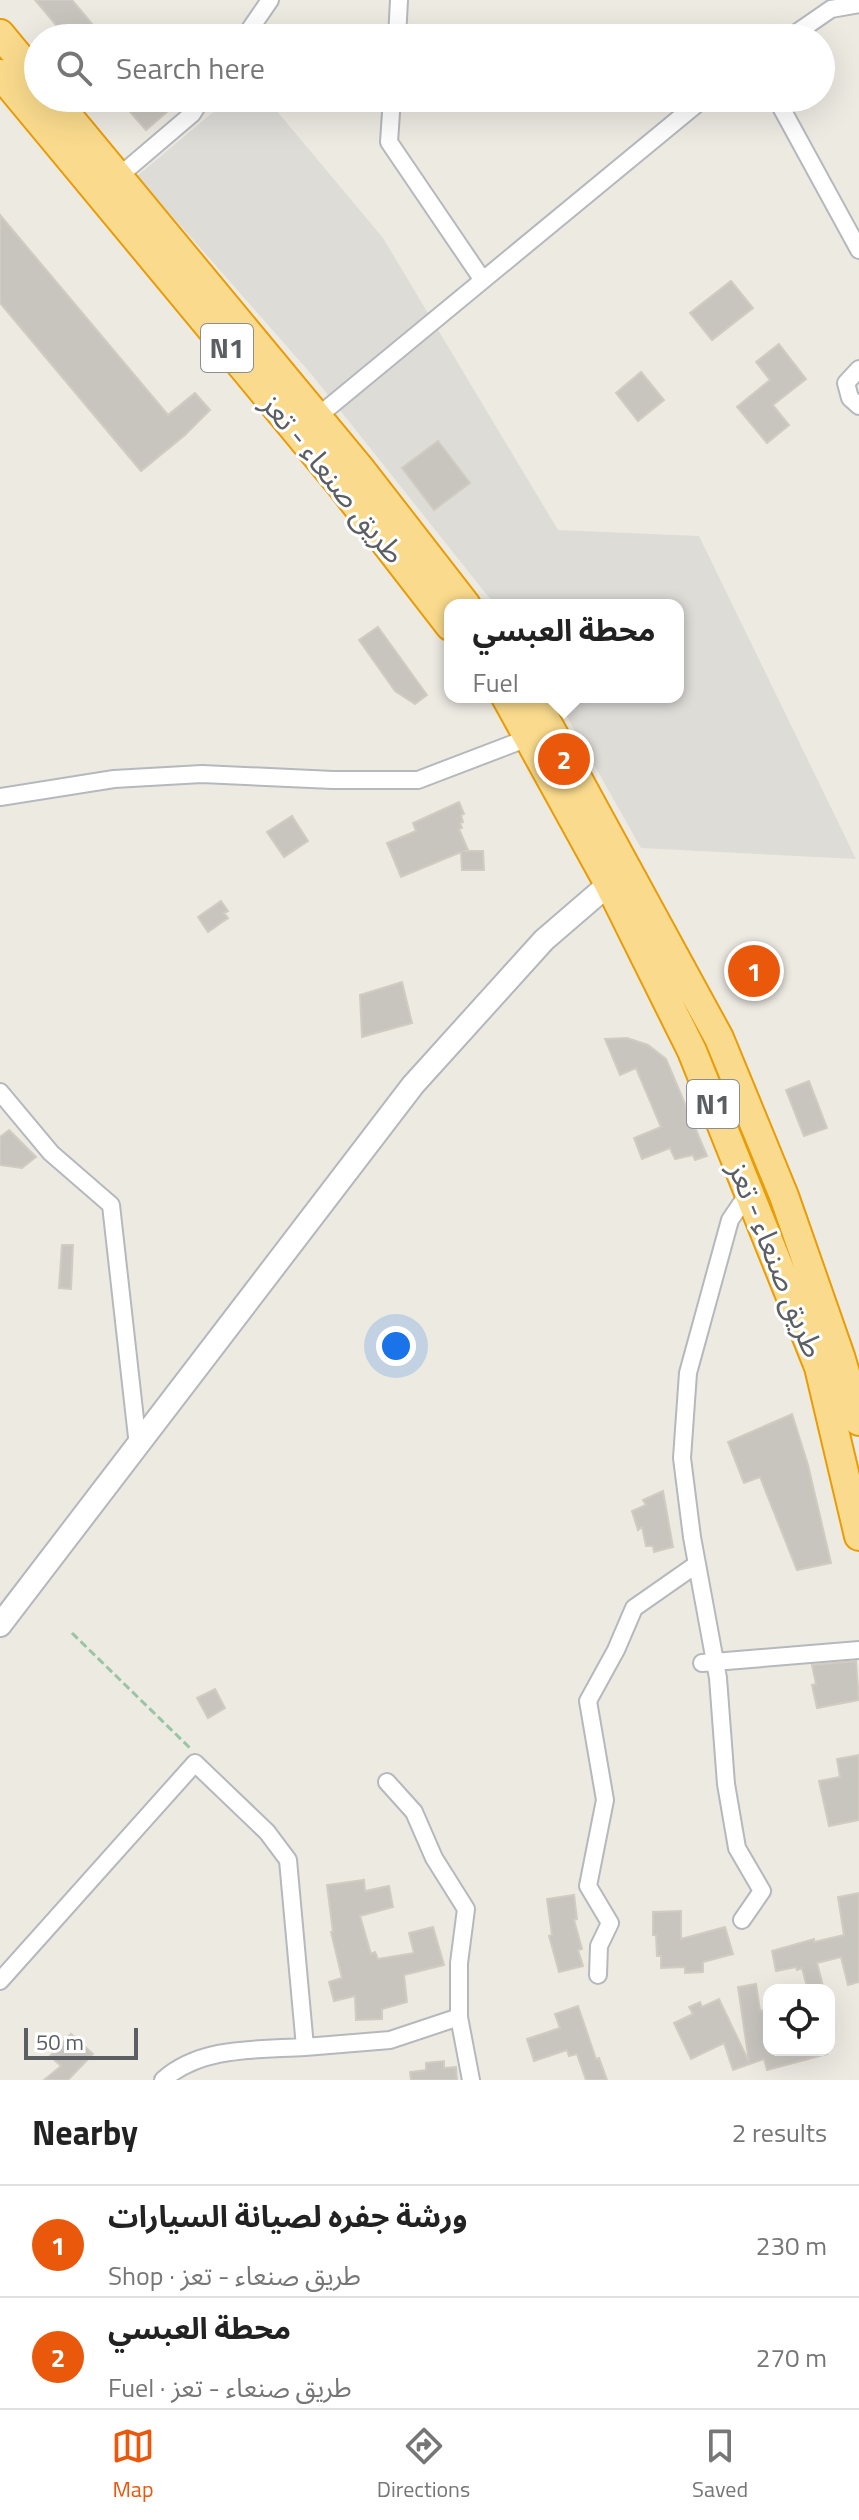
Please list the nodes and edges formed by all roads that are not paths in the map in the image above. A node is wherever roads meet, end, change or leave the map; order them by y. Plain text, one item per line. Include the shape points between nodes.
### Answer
1 (270, 0) edge
2 (399, 0) edge
3 (828, 4) edge
4 (859, 4) edge
5 (254, 24) edge
6 (398, 24) edge
7 (805, 24) edge
8 (0, 34) edge
9 (24, 63) edge
10 (0, 74) edge
11 (24, 103) edge
12 (32, 112) edge
13 (65, 112) edge
14 (193, 112) edge
15 (391, 112) edge
16 (687, 112) edge
17 (784, 112) edge
18 (118, 177) junction
19 (859, 250) edge
20 (482, 279) junction
21 (859, 369) edge
22 (859, 406) edge
23 (317, 417) junction
24 (461, 599) edge
25 (444, 618) edge
26 (509, 703) edge
27 (536, 703) edge
28 (528, 738) junction
29 (0, 797) edge
30 (609, 884) junction
31 (0, 1092) edge
32 (749, 1192) junction
33 (859, 1421) edge
34 (138, 1446) junction
35 (859, 1536) edge
36 (697, 1564) junction
37 (0, 1625) edge
38 (859, 1650) edge
39 (708, 1662) junction
40 (387, 1782) dead end
41 (742, 1920) dead end
42 (598, 1975) dead end
43 (0, 1981) edge
44 (459, 2017) junction
45 (305, 2047) junction
46 (163, 2080) edge
47 (471, 2080) edge

1 - 5 street
2 - 6 street
3 - 4 street
3 - 7 street
8 - 9 highway
10 - 11 highway, طريق صنعاء - تعز / N1
12 - 25 highway, طريق صنعاء - تعز / N1 via 340,484
13 - 18 highway, طريق صنعاء - تعز / N1
14 - 18 street
15 - 20 street via 389,142
16 - 20 street
17 - 19 street
18 - 23 highway, طريق صنعاء - تعز / N1
20 - 23 street
21 - 22 street via 846,383
23 - 24 highway, طريق صنعاء - تعز / N1
26 - 28 highway, طريق صنعاء - تعز / N1
27 - 33 highway, طريق صنعاء - تعز / N1 via 719,1038 784,1196
28 - 29 street via 418,780 202,774 114,779
28 - 30 highway, طريق صنعاء - تعز / N1
30 - 32 highway, طريق صنعاء - تعز / N1 via 692,1051
30 - 34 street via 544,940 413,1085
31 - 34 street via 51,1153 111,1205
32 - 35 highway, طريق صنعاء - تعز / N1 via 819,1367
32 - 36 street via 730,1220 688,1373 682,1458
34 - 37 street
36 - 39 street
36 - 42 street via 634,1608 588,1701 605,1800 588,1886 610,1923 599,1946
38 - 39 street
39 - 41 street via 737,1848 762,1891
40 - 44 street via 414,1812 434,1858 466,1909
43 - 45 street via 195,1763 267,1832 288,1860
44 - 45 street via 390,2040
44 - 47 street
45 - 46 street via 226,2051 195,2060

